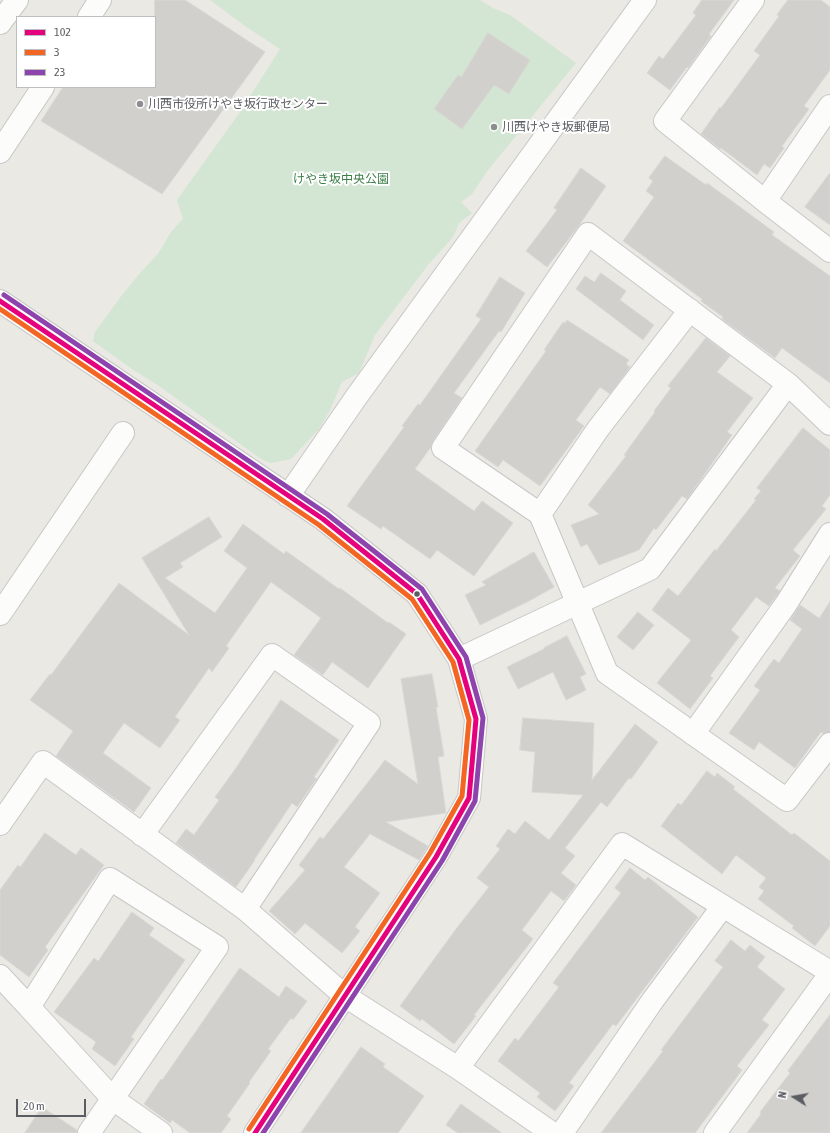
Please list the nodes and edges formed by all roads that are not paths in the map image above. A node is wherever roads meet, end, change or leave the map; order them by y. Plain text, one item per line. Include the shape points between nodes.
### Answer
1 (17, 0) edge
2 (100, 0) edge
3 (645, 0) edge
4 (753, 0) edge
5 (90, 16) edge
6 (0, 23) edge
7 (42, 88) edge
8 (830, 106) edge
9 (0, 152) edge
10 (765, 201) junction
11 (830, 251) edge
12 (0, 301) edge
13 (690, 310) junction
14 (788, 384) junction
15 (830, 424) edge
16 (123, 433) dead end
17 (288, 496) junction
18 (540, 514) junction
19 (830, 534) edge
20 (577, 603) junction
21 (0, 614) edge
22 (459, 660) junction
23 (693, 734) junction
24 (830, 744) edge
25 (0, 824) edge
26 (142, 835) junction
27 (723, 906) junction
28 (244, 909) junction
29 (830, 973) edge
30 (0, 976) edge
31 (345, 996) junction
32 (29, 1007) junction
33 (458, 1068) junction
34 (113, 1098) junction
35 (89, 1133) edge
36 (162, 1133) edge
37 (254, 1133) edge
38 (552, 1133) edge
39 (562, 1133) edge
40 (715, 1133) edge

1 - 6 street
2 - 5 street
3 - 17 street
4 - 10 street via 664,122
7 - 9 street
8 - 10 street
10 - 11 street
12 - 17 street
13 - 14 street
13 - 18 street via 598,429
13 - 18 street via 588,234 443,448
14 - 15 street
14 - 20 street via 650,569
16 - 21 street
17 - 22 street via 323,519 417,594
18 - 20 street
19 - 23 street via 786,604
20 - 22 street
20 - 23 street via 607,672
22 - 31 street via 476,719 469,798 436,856
23 - 24 street via 787,800
25 - 26 street via 43,762
26 - 28 street
26 - 28 street via 272,655 369,722
27 - 29 street
27 - 33 street via 622,844
27 - 39 street via 653,1000
28 - 31 street
29 - 40 street
30 - 32 street
31 - 33 street
31 - 37 street
32 - 34 street
32 - 34 street via 110,879 217,947
33 - 38 street
34 - 35 street
34 - 36 street

